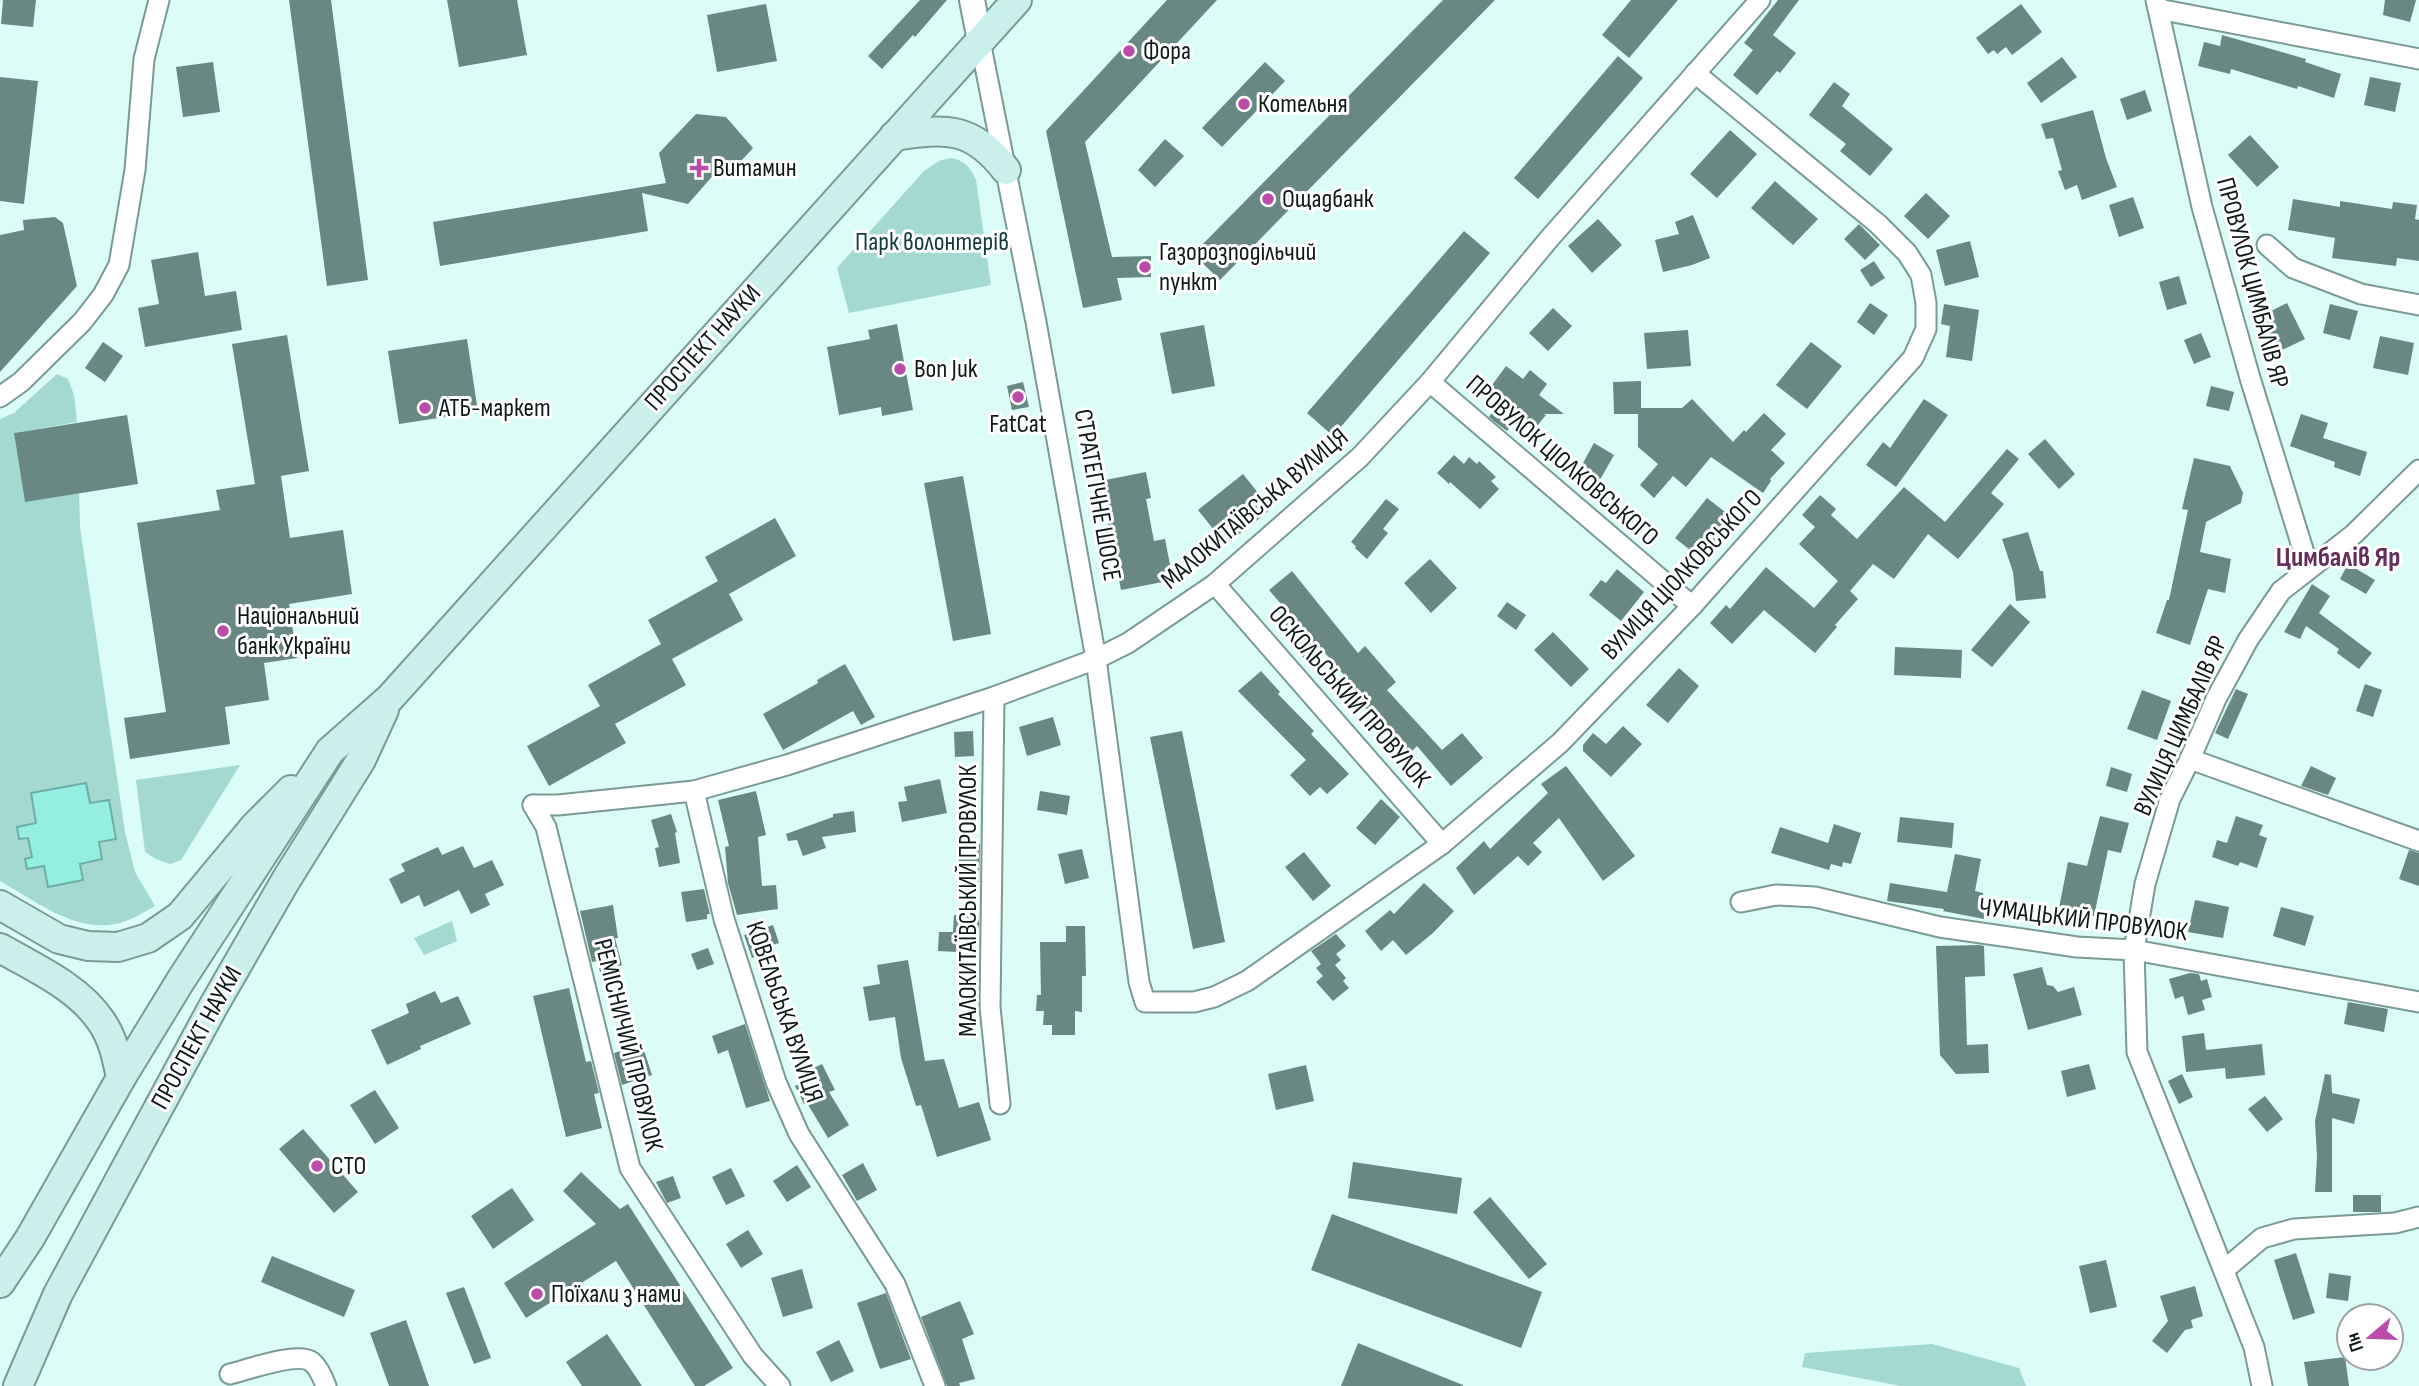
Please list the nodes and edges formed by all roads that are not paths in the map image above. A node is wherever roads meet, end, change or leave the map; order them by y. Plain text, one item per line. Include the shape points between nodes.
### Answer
1 (159, 0) edge
2 (972, 0) edge
3 (1017, 0) edge
4 (1760, 0) edge
5 (2157, 4) edge
6 (979, 41) junction
7 (2419, 59) edge
8 (1695, 73) junction
9 (894, 136) junction
10 (1006, 170) junction
11 (2267, 244) dead end
12 (2419, 305) edge
13 (1430, 382) junction
14 (0, 397) edge
15 (2419, 470) edge
16 (2309, 569) junction
17 (1215, 584) junction
18 (1692, 606) junction
19 (1096, 660) junction
20 (994, 697) junction
21 (390, 698) junction
22 (330, 751) junction
23 (2190, 760) junction
24 (694, 791) junction
25 (533, 805) joint
26 (2419, 841) edge
27 (1442, 844) junction
28 (1741, 902) dead end
29 (0, 905) edge
30 (0, 948) edge
31 (2134, 950) junction
32 (1145, 1002) joint
33 (2419, 1002) edge
34 (116, 1089) junction
35 (1000, 1104) dead end
36 (2419, 1217) edge
37 (2224, 1270) junction
38 (0, 1283) edge
39 (230, 1374) dead end
40 (18, 1386) edge
41 (326, 1386) edge
42 (780, 1386) edge
43 (935, 1386) edge
44 (2262, 1386) edge

1 - 14 street via 144,59 135,170 119,265 82,321
2 - 6 street, СТРАТЕГІЧНЕ ШОСЕ
3 - 6 main road, ПРОСПЕКТ НАУКИ
4 - 8 street, МАЛОКИТАЇВСЬКА ВУЛИЦЯ
5 - 7 street, ПРОВУЛОК ЦИМБАЛІВ ЯР
5 - 16 street, ПРОВУЛОК ЦИМБАЛІВ ЯР via 2202,207
6 - 9 main road, ПРОСПЕКТ НАУКИ
6 - 10 street, СТРАТЕГІЧНЕ ШОСЕ
8 - 13 street, МАЛОКИТАЇВСЬКА ВУЛИЦЯ
8 - 18 street, ВУЛИЦЯ ЦІОЛКОВСЬКОГО via 1907,253 1921,275 1926,329 1913,358
9 - 10 main road via 962,133 981,143
9 - 21 main road, ПРОСПЕКТ НАУКИ
10 - 19 street, СТРАТЕГІЧНЕ ШОСЕ
11 - 12 street, ПРОВУЛОК ЦИМБАЛІВ ЯР via 2293,268 2361,294
13 - 17 street, МАЛОКИТАЇВСЬКА ВУЛИЦЯ via 1360,457
13 - 18 street, ПРОВУЛОК ЦІОЛКОВСЬКОГО
15 - 16 street, ВУЛИЦЯ ЦИМБАЛІВ ЯР via 2354,534
16 - 23 street, ВУЛИЦЯ ЦИМБАЛІВ ЯР via 2281,591 2248,640
17 - 19 street, МАЛОКИТАЇВСЬКА ВУЛИЦЯ
17 - 27 street, ОСКОЛЬСЬКИЙ ПРОВУЛОК
18 - 27 street, ВУЛИЦЯ ЦІОЛКОВСЬКОГО via 1560,743
19 - 20 street, МАЛОКИТАЇВСЬКА ВУЛИЦЯ
19 - 32 street, СТРАТЕГІЧНЕ ШОСЕ
20 - 24 street, МАЛОКИТАЇВСЬКА ВУЛИЦЯ
20 - 35 street, МАЛОКИТАЇВСЬКИЙ ПРОВУЛОК via 990,1007
21 - 22 main road, ПРОСПЕКТ НАУКИ
21 - 40 main road, ПРОСПЕКТ НАУКИ via 361,760 214,1005 58,1294
22 - 29 main road via 255,826 180,916 148,938 118,947 88,946 59,939
22 - 34 main road, ПРОСПЕКТ НАУКИ via 181,979
23 - 26 street
23 - 31 street, ВУЛИЦЯ ЦИМБАЛІВ ЯР via 2170,799 2145,884
24 - 25 street, МАЛОКИТАЇВСЬКА ВУЛИЦЯ
24 - 43 street, КОВЕЛЬСЬКА ВУЛИЦЯ via 724,919 776,1082 799,1134 895,1284
25 - 42 street, РЕМІСНИЧИЙ ПРОВУЛОК via 546,827 630,1168 753,1356
27 - 32 street, ВУЛИЦЯ ЦІОЛКОВСЬКОГО via 1247,981 1194,1002
28 - 31 street, ЧУМАЦЬКИЙ ПРОВУЛОК via 1776,895 1815,897 2002,938
30 - 34 main road via 79,997 101,1021 114,1048
31 - 33 street, ЧУМАЦЬКИЙ ПРОВУЛОК
31 - 37 street, ВУЛИЦЯ ЦИМБАЛІВ ЯР via 2137,1052
34 - 38 main road, ПРОСПЕКТ НАУКИ
36 - 37 street via 2395,1223 2294,1228 2262,1238
37 - 44 street, ВУЛИЦЯ ЦИМБАЛІВ ЯР via 2254,1347
39 - 41 street via 298,1357 312,1362

